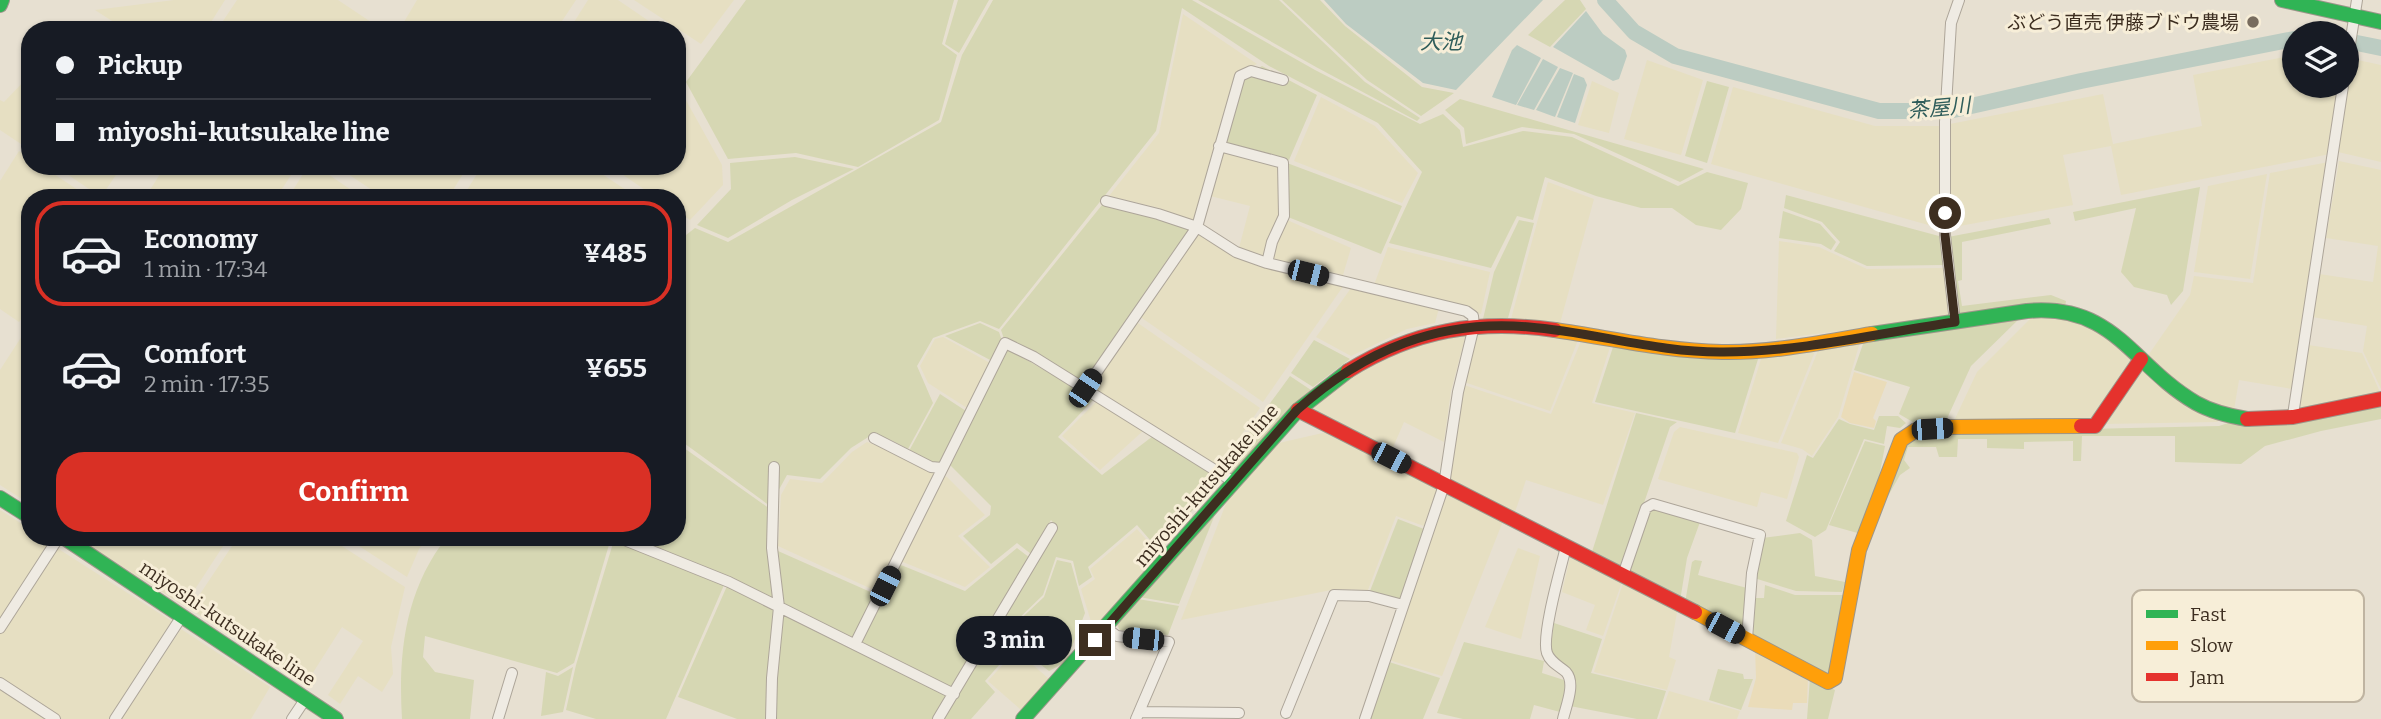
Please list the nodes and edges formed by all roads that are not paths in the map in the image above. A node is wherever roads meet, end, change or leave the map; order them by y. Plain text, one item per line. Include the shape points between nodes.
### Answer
1 (1959, 0) edge
2 (2283, 0) edge
3 (2357, 0) edge
4 (2347, 21) edge
5 (2353, 21) edge
6 (2381, 22) edge
7 (2359, 23) edge
8 (1283, 80) dead end
9 (2341, 98) edge
10 (1219, 146) junction
11 (1106, 201) dead end
12 (1197, 227) junction
13 (1267, 263) junction
14 (1955, 322) junction
15 (1474, 326) junction
16 (2141, 359) junction
17 (1085, 388) junction
18 (2381, 399) edge
19 (1297, 410) junction
20 (2293, 415) junction
21 (874, 438) dead end
22 (774, 467) dead end
23 (942, 468) junction
24 (1234, 482) junction
25 (1444, 485) junction
26 (0, 498) edge
27 (21, 511) edge
28 (1052, 528) dead end
29 (55, 546) edge
30 (75, 546) edge
31 (651, 546) edge
32 (1566, 547) junction
33 (1623, 575) junction
34 (1403, 605) junction
35 (779, 607) junction
36 (182, 616) junction
37 (0, 628) edge
38 (1106, 628) junction
39 (1746, 639) junction
40 (856, 644) junction
41 (512, 673) dead end
42 (0, 683) edge
43 (954, 694) junction
44 (306, 698) junction
45 (1239, 712) dead end
46 (1286, 713) dead end
47 (1138, 715) edge
48 (55, 719) edge
49 (115, 719) edge
50 (292, 719) edge
51 (336, 719) edge
52 (498, 719) edge
53 (771, 719) edge
54 (938, 719) edge
55 (1023, 719) edge
56 (1365, 719) edge
57 (1563, 719) edge

1 - 14 street via 1951,23 1945,122 1945,235
2 - 4 main road
3 - 5 street
6 - 7 main road
8 - 10 street via 1251,71 1240,76
9 - 20 street
10 - 12 street
10 - 13 street via 1283,163 1284,216
11 - 12 street
12 - 13 street via 1236,252
12 - 17 street
13 - 15 street via 1466,311 1473,316
14 - 15 main road, miyoshi-kutsukake line via 1769,350 1723,352 1529,327
14 - 16 main road, miyoshi-kutsukake line via 2070,312 2086,317
15 - 19 main road, miyoshi-kutsukake line via 1437,332 1361,361
15 - 25 street
16 - 20 main road, miyoshi-kutsukake line via 2204,408 2254,418
16 - 39 main road via 2095,426 1916,430 1901,440 1859,550 1835,678 1828,682
17 - 23 street via 1005,342
17 - 24 street
18 - 20 main road, miyoshi-kutsukake line
19 - 24 main road, miyoshi-kutsukake line
19 - 25 main road
21 - 23 street via 931,467
22 - 35 street via 772,548
23 - 40 street
24 - 38 main road, miyoshi-kutsukake line
25 - 32 main road
25 - 34 street
26 - 27 main road
28 - 43 street
29 - 37 street
30 - 36 main road, miyoshi-kutsukake line
31 - 35 street
32 - 33 main road
32 - 57 street via 1546,652 1571,681
33 - 39 main road
33 - 39 street via 1646,508 1653,504 1760,535
34 - 46 street via 1369,596 1334,595
34 - 56 street
35 - 40 street
35 - 53 street
36 - 44 main road, miyoshi-kutsukake line
36 - 49 street
38 - 47 street via 1117,636 1169,642
38 - 55 main road, miyoshi-kutsukake line
40 - 43 street
41 - 52 street
42 - 48 street
43 - 54 street
44 - 50 street
44 - 51 main road, miyoshi-kutsukake line
45 - 47 street

